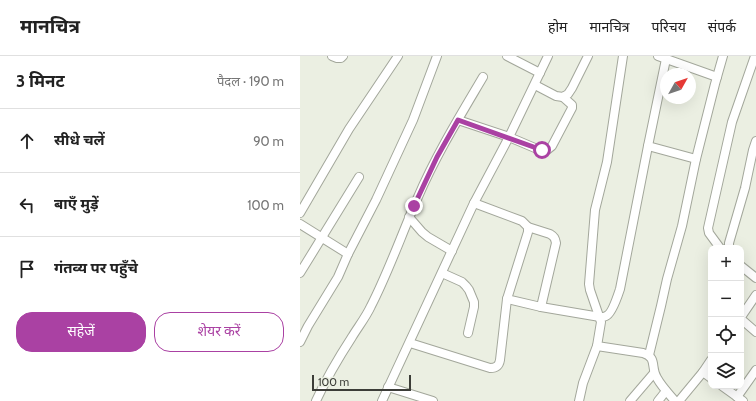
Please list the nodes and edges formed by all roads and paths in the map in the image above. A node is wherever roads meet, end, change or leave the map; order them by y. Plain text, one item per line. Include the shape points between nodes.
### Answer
1 (332, 56) edge
2 (343, 56) edge
3 (398, 56) edge
4 (438, 56) edge
5 (507, 56) edge
6 (548, 56) edge
7 (588, 56) edge
8 (623, 56) edge
9 (723, 56) edge
10 (755, 56) edge
11 (662, 57) edge
12 (540, 73) junction
13 (483, 77) dead end
14 (717, 77) junction
15 (535, 85) junction
16 (563, 97) junction
17 (458, 120) junction
18 (509, 138) junction
19 (756, 141) edge
20 (648, 146) junction
21 (696, 159) junction
22 (359, 177) dead end
23 (303, 202) edge
24 (474, 203) junction
25 (300, 213) edge
26 (409, 217) junction
27 (300, 224) edge
28 (528, 227) junction
29 (322, 238) junction
30 (718, 245) edge
31 (729, 245) edge
32 (452, 251) junction
33 (348, 254) junction
34 (744, 268) edge
35 (300, 273) edge
36 (442, 273) junction
37 (756, 278) edge
38 (756, 295) edge
39 (507, 299) junction
40 (541, 307) junction
41 (600, 317) junction
42 (742, 317) edge
43 (744, 321) edge
44 (756, 332) edge
45 (468, 333) dead end
46 (300, 342) edge
47 (410, 343) junction
48 (597, 346) junction
49 (649, 355) junction
50 (708, 364) edge
51 (756, 370) edge
52 (703, 372) junction
53 (654, 373) junction
54 (708, 376) edge
55 (388, 387) junction
56 (726, 389) edge
57 (666, 391) junction
58 (740, 399) edge
59 (316, 401) edge
60 (382, 401) edge
61 (433, 401) edge
62 (579, 401) edge
63 (630, 401) edge
64 (658, 401) edge
65 (675, 401) edge
66 (679, 401) edge

1 - 2 street
3 - 23 street
4 - 33 street via 413,120
5 - 12 street
6 - 12 street
7 - 16 street via 572,88
8 - 41 street via 607,162 595,210 589,284
9 - 14 street
10 - 30 street via 732,122 708,228
11 - 14 street
11 - 20 street
12 - 15 street
13 - 17 street
14 - 21 street
15 - 16 street
15 - 18 street
16 - 18 street via 572,108 552,146 547,150
17 - 18 street
17 - 26 street via 437,157
18 - 24 street
19 - 31 street
20 - 21 street
20 - 41 street via 620,289 608,315
21 - 49 street via 682,226
22 - 29 street
23 - 25 street
24 - 28 street via 522,221
24 - 32 street
26 - 32 street via 428,237
26 - 59 street via 371,307 351,337
27 - 29 street
28 - 39 street
28 - 40 street via 550,234 556,239
29 - 33 street
29 - 35 street
32 - 36 street
33 - 46 street via 336,281
34 - 37 street
36 - 45 street via 462,282 469,290 474,307
36 - 47 street
38 - 42 street
39 - 40 street
39 - 47 street via 500,360 495,368
40 - 41 street
41 - 48 street
43 - 44 street
47 - 55 street
48 - 49 street
48 - 62 street
49 - 53 street
50 - 52 street
51 - 58 street
52 - 54 street
52 - 66 street
53 - 57 street
53 - 63 street
55 - 60 street
55 - 61 street
56 - 58 street
57 - 64 street
57 - 65 street

